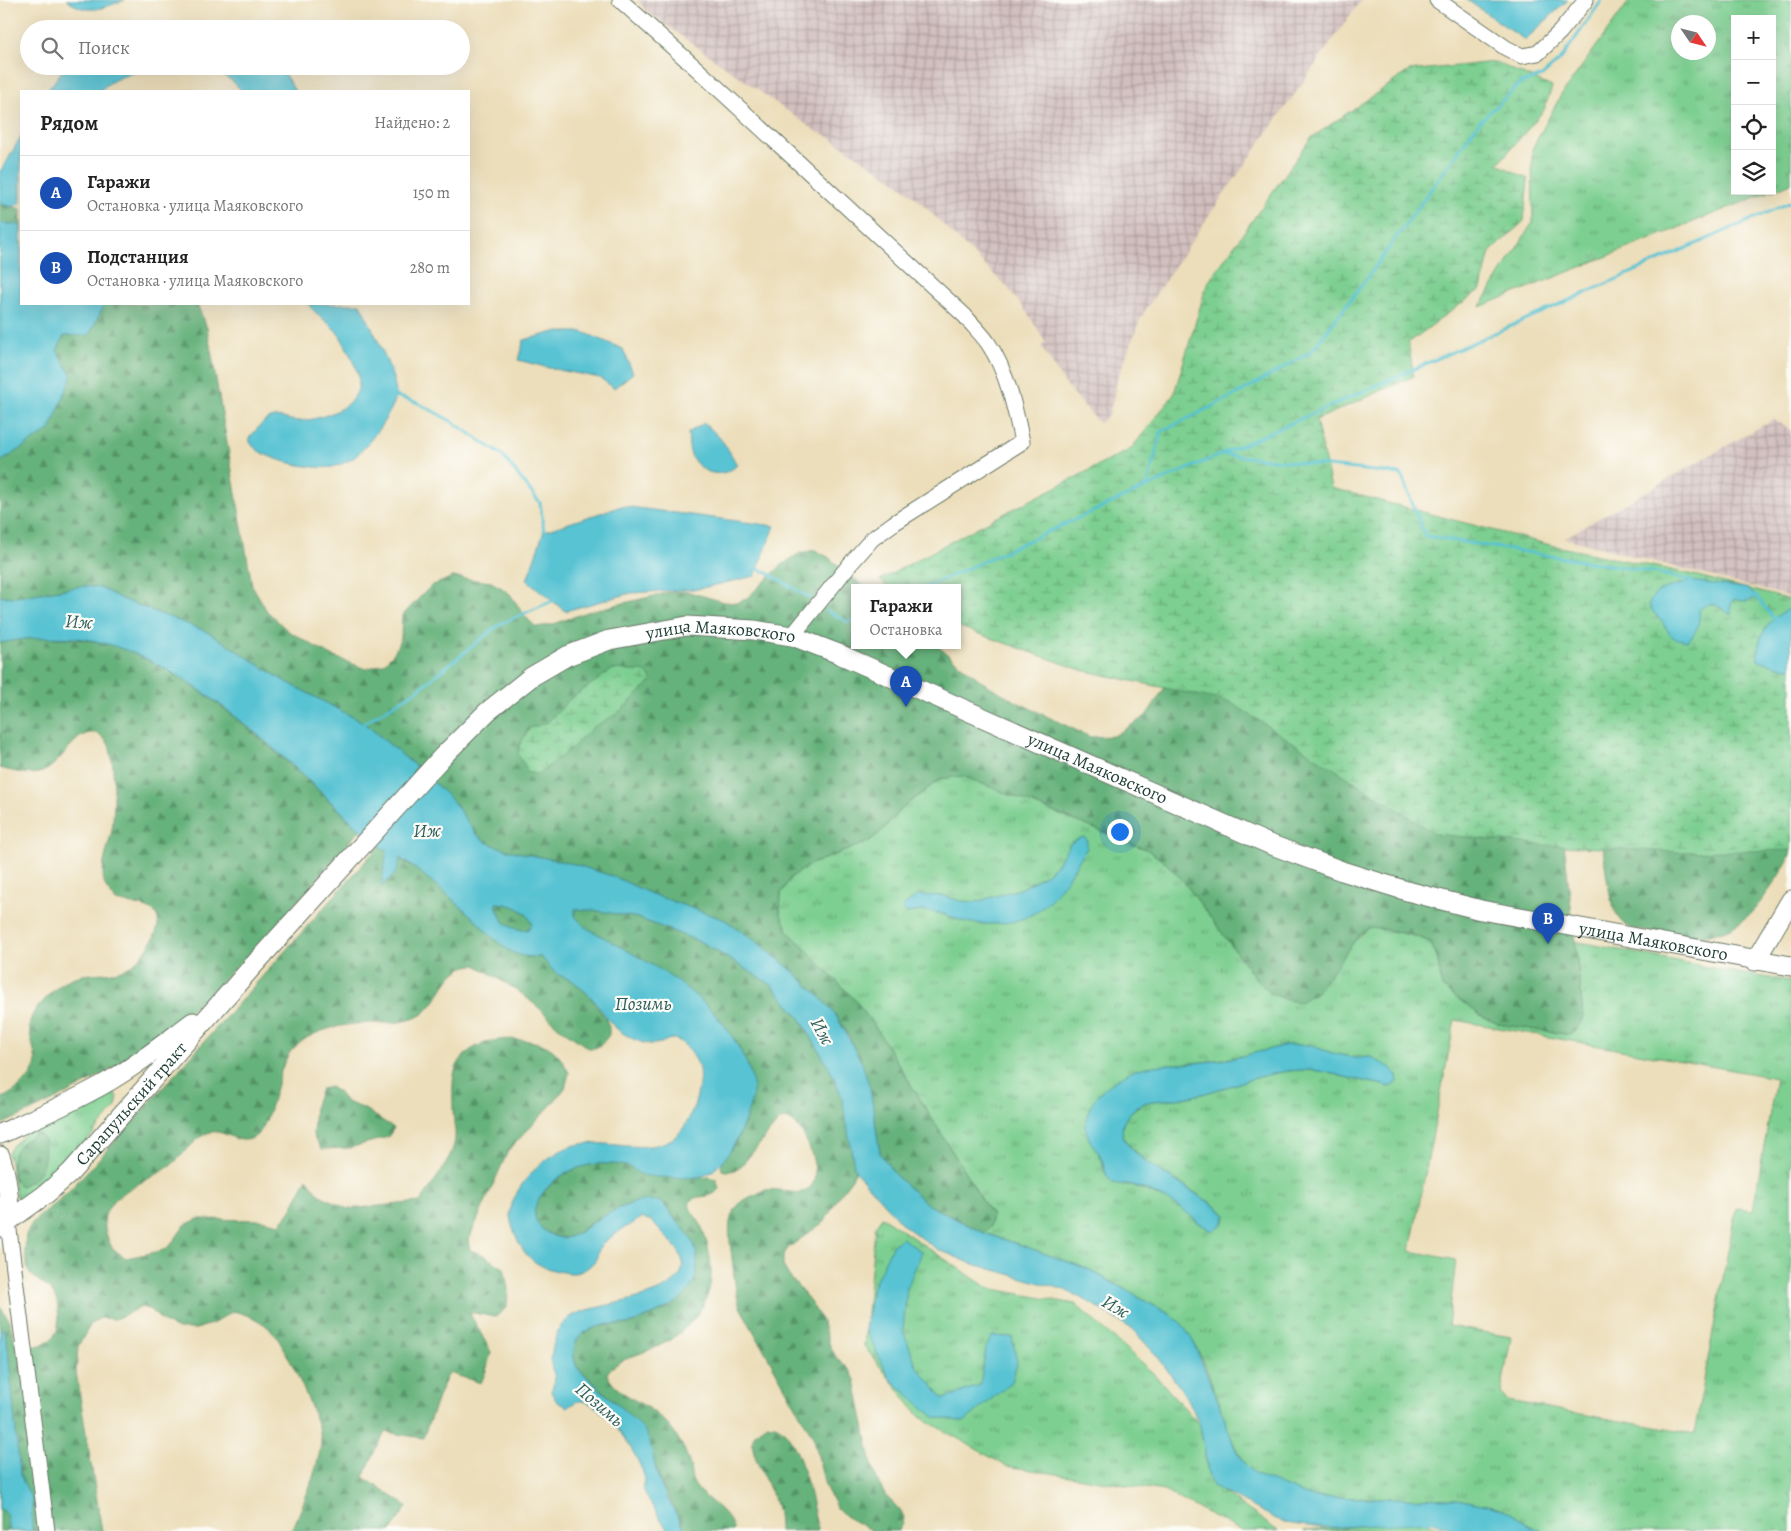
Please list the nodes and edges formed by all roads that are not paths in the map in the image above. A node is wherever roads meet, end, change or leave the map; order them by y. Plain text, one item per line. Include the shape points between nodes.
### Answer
1 (620, 0) edge
2 (1437, 0) edge
3 (1586, 0) edge
4 (792, 636) junction
5 (443, 756) joint
6 (1791, 900) edge
7 (1755, 961) junction
8 (252, 966) junction
9 (1791, 966) edge
10 (0, 1134) edge
11 (0, 1156) edge
12 (4, 1225) edge
13 (47, 1531) edge

1 - 4 street via 965,316 988,343 1004,374 1015,408 1022,442 872,539
2 - 3 street via 1522,56 1538,53
4 - 5 main road, улица Маяковского via 687,626 609,640 567,656 531,677 487,712
4 - 7 main road, улица Маяковского via 1269,844 1342,871 1480,910
5 - 8 main road, Сарапульский тракт
6 - 7 main road
7 - 9 main road, улица Маяковского
8 - 10 main road, Сарапульский тракт via 201,1015 162,1046 111,1080
8 - 12 main road, Сарапульский тракт via 70,1173
11 - 12 main road via 10,1201
12 - 13 street

